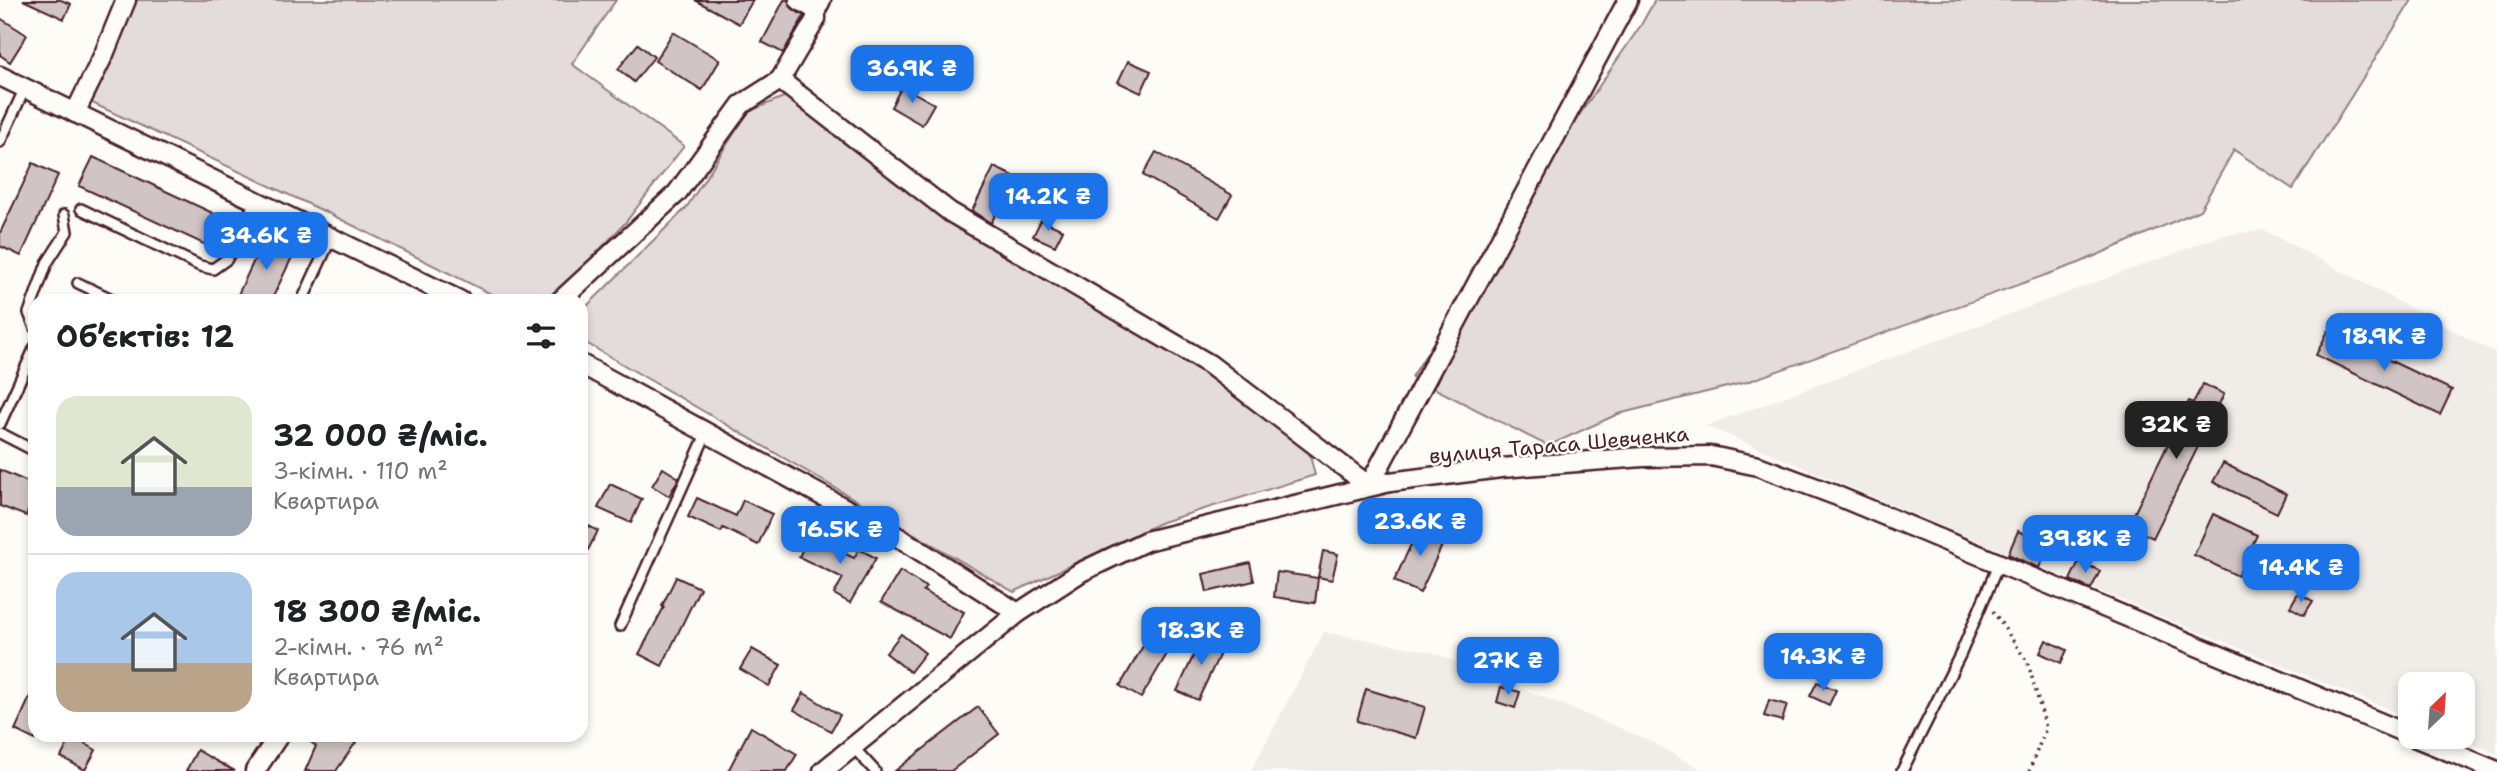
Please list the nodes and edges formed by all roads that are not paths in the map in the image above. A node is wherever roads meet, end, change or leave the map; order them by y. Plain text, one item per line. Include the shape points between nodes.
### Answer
1 (126, 0) edge
2 (799, 0) edge
3 (1628, 0) edge
4 (819, 5) edge
5 (0, 76) edge
6 (780, 80) junction
7 (25, 88) junction
8 (75, 113) junction
9 (0, 142) edge
10 (256, 200) junction
11 (81, 209) dead end
12 (64, 215) dead end
13 (332, 236) junction
14 (78, 283) dead end
15 (36, 294) edge
16 (101, 294) edge
17 (305, 294) edge
18 (447, 294) edge
19 (568, 294) edge
20 (28, 362) edge
21 (588, 367) edge
22 (0, 424) edge
23 (707, 432) junction
24 (0, 433) edge
25 (28, 447) edge
26 (1998, 563) junction
27 (1018, 613) junction
28 (620, 626) dead end
29 (2398, 730) edge
30 (274, 742) edge
31 (853, 747) junction
32 (2444, 749) edge
33 (255, 771) edge
34 (823, 771) edge
35 (875, 771) edge
36 (1902, 771) edge
37 (2497, 771) edge

1 - 8 street
2 - 4 street
3 - 6 street via 1369,486 1209,364 950,212
4 - 6 street via 816,19
5 - 7 street
6 - 19 street via 741,105 677,193
7 - 8 street
7 - 9 lane
8 - 10 street
10 - 11 lane via 227,259 213,269
10 - 13 street
12 - 15 lane via 67,232 47,262
13 - 17 lane
13 - 18 street
14 - 16 lane
20 - 22 lane
21 - 23 street
23 - 27 street via 903,540
23 - 28 lane
24 - 25 lane
26 - 27 street, вулиця Тараса Шевченка via 1758,466 1711,456 1643,457 1390,482 1233,519 1146,541 1081,572
26 - 29 street, вулиця Тараса Шевченка
26 - 36 lane via 1961,653
27 - 31 street, вулиця Тараса Шевченка
30 - 33 street
31 - 34 street, вулиця Тараса Шевченка
31 - 35 lane
32 - 37 street, вулиця Тараса Шевченка

